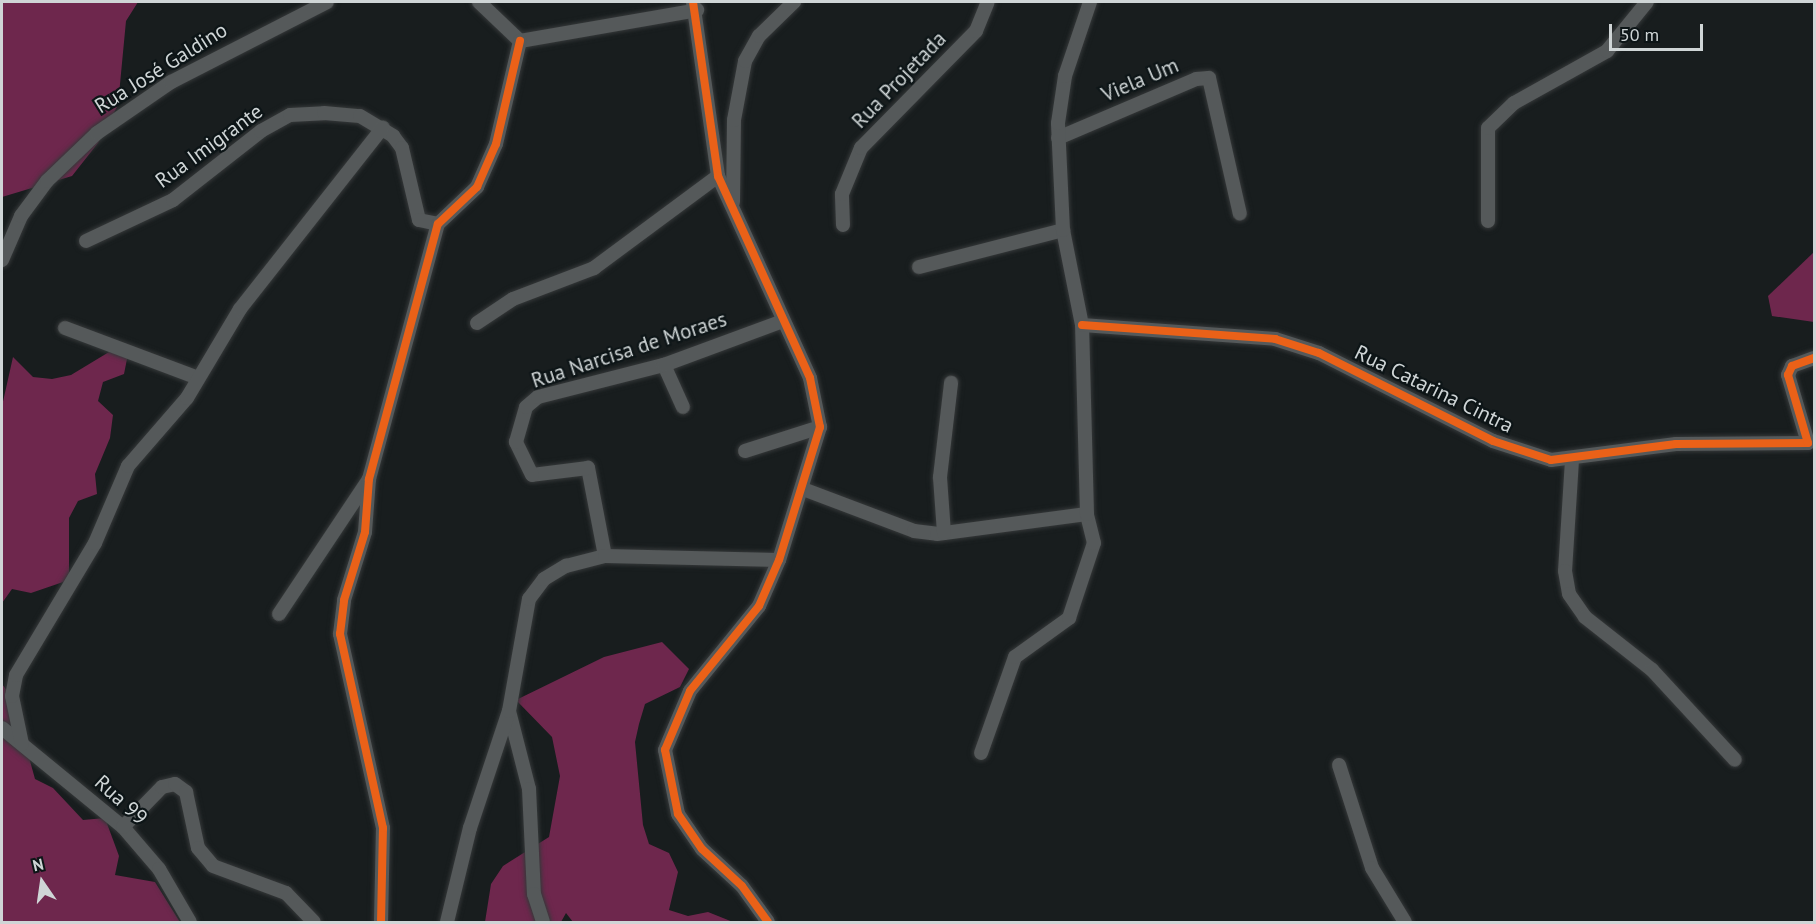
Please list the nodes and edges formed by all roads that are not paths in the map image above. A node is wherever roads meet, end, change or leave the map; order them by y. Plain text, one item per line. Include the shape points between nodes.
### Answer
1 (327, 2) edge
2 (478, 2) edge
3 (794, 2) edge
4 (988, 2) edge
5 (1090, 2) edge
6 (1647, 2) edge
7 (695, 6) edge
8 (519, 41) junction
9 (383, 127) junction
10 (1058, 138) junction
11 (718, 176) junction
12 (734, 204) junction
13 (1240, 214) dead end
14 (1488, 221) dead end
15 (438, 224) junction
16 (843, 225) dead end
17 (1063, 230) junction
18 (86, 241) dead end
19 (2, 260) edge
20 (919, 267) dead end
21 (783, 321) junction
22 (477, 323) dead end
23 (1082, 325) junction
24 (65, 328) dead end
25 (1815, 358) edge
26 (664, 365) junction
27 (198, 378) junction
28 (951, 383) dead end
29 (683, 407) dead end
30 (820, 427) junction
31 (745, 451) dead end
32 (1572, 460) junction
33 (369, 479) junction
34 (803, 489) junction
35 (1087, 514) junction
36 (944, 533) junction
37 (605, 556) junction
38 (779, 560) junction
39 (279, 614) dead end
40 (508, 711) junction
41 (2, 728) edge
42 (22, 744) junction
43 (981, 753) dead end
44 (1735, 760) dead end
45 (1339, 765) dead end
46 (123, 827) junction
47 (190, 922) edge
48 (314, 922) edge
49 (381, 922) edge
50 (447, 922) edge
51 (543, 922) edge
52 (768, 922) edge
53 (1406, 922) edge

1 - 19 street, Rua José Galdino via 171,82 97,133 47,181 21,216
2 - 8 street
3 - 12 street via 759,36 745,61 734,120
4 - 16 street, Rua Projetada via 976,31 861,148 842,194
5 - 10 street via 1065,76
6 - 14 street via 1607,51 1514,103 1488,128
7 - 8 street
7 - 11 street via 704,106
8 - 15 street via 496,144 477,187
9 - 15 street, Rua Imigrante via 402,148 419,220
9 - 18 street, Rua Imigrante via 360,116 290,115 261,131 173,200
9 - 27 street via 240,309
10 - 13 street, Viela Um via 1196,79 1209,78
10 - 17 street
11 - 12 street
11 - 22 street via 594,268 513,299
12 - 21 street
15 - 33 street
17 - 20 street
17 - 23 street
21 - 26 street, Rua Narcisa de Moraes
21 - 30 street via 810,378
23 - 32 street, Rua Catarina Cintra via 1275,339 1319,352 1493,441 1551,460
23 - 35 street
24 - 27 street
25 - 32 street, Rua Catarina Cintra via 1792,366 1788,375 1808,443 1619,448
26 - 29 street
26 - 37 street, Rua Narcisa de Moraes via 538,397 519,421 516,442 532,475 588,468
27 - 42 street via 128,466 95,543 16,675 14,719
28 - 36 street via 940,477
30 - 31 street
30 - 34 street
32 - 44 street via 1565,572 1569,594 1585,617 1652,670
33 - 39 street
33 - 49 street via 365,532 340,634 383,828
34 - 36 street via 914,531
34 - 38 street
35 - 36 street
35 - 43 street via 1094,543 1076,605 1064,623 1014,657
37 - 38 street
37 - 40 street via 566,566 544,579 530,599
38 - 52 street via 759,606 690,691 665,750 678,814
40 - 50 street via 470,828
40 - 51 street via 529,789 534,894
41 - 42 street, Rua 99
42 - 46 street, Rua 99
45 - 53 street via 1372,868
46 - 47 street, Rua 99 via 159,869
46 - 48 street via 162,787 176,784 186,792 198,848 213,866 286,893

